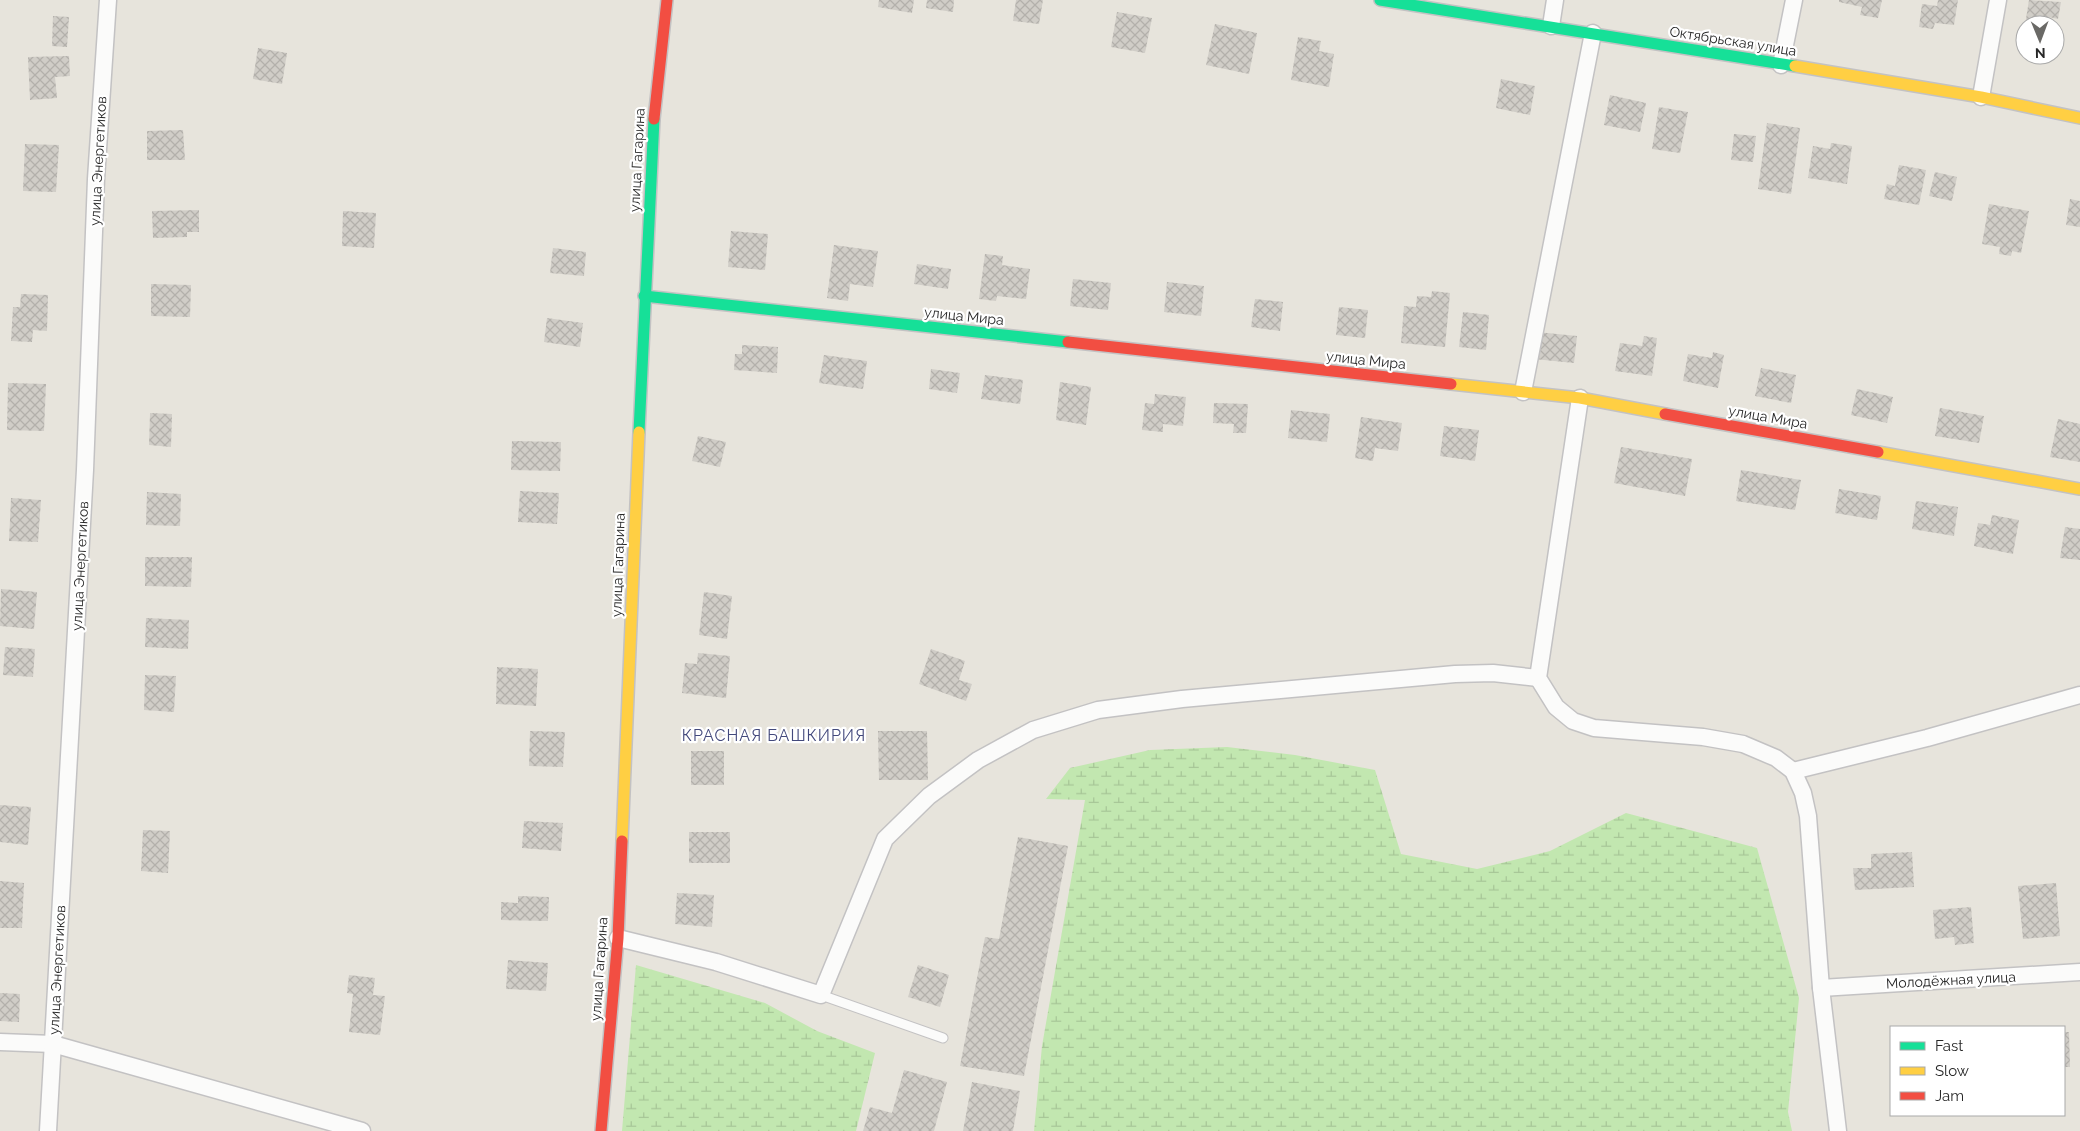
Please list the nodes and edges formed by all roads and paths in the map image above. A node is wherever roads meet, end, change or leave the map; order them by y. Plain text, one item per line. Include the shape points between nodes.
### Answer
1 (108, 0) edge
2 (667, 0) edge
3 (1380, 0) edge
4 (1555, 0) edge
5 (1794, 0) edge
6 (1998, 0) edge
7 (1459, 6) edge
8 (1551, 26) junction
9 (1593, 33) junction
10 (1781, 65) junction
11 (1981, 97) junction
12 (2080, 118) edge
13 (644, 296) junction
14 (1523, 392) junction
15 (1580, 398) junction
16 (2080, 489) edge
17 (1538, 678) junction
18 (2080, 695) edge
19 (1793, 771) junction
20 (618, 938) junction
21 (2080, 972) edge
22 (1821, 988) junction
23 (820, 995) junction
24 (943, 1038) dead end
25 (0, 1042) edge
26 (53, 1044) junction
27 (48, 1131) edge
28 (362, 1131) edge
29 (601, 1131) edge
30 (1838, 1131) edge

1 - 26 street, улица Энергетиков via 96,179 85,470
2 - 13 street, улица Гагарина via 656,90
3 - 7 street, Октябрьская улица
4 - 8 street
5 - 10 street
6 - 11 street
7 - 8 street, Октябрьская улица
8 - 9 street, Октябрьская улица
9 - 10 street, Октябрьская улица
9 - 14 street
10 - 11 street, Октябрьская улица
11 - 12 street, Октябрьская улица
13 - 14 street, улица Мира
13 - 20 street, улица Гагарина
14 - 15 street, улица Мира
15 - 16 street, улица Мира
15 - 17 street
17 - 19 street via 1556,707 1573,721 1594,728 1703,736 1742,744 1776,758
17 - 23 street via 1493,673 1455,674 1182,699 1098,710 1033,730 978,760 929,796 885,839
18 - 19 street
19 - 22 street via 1808,816
20 - 23 street via 716,962
20 - 29 street, улица Гагарина
21 - 22 street, Молодёжная улица
22 - 30 street
23 - 24 lane
25 - 26 street
26 - 27 street, улица Энергетиков
26 - 28 street

